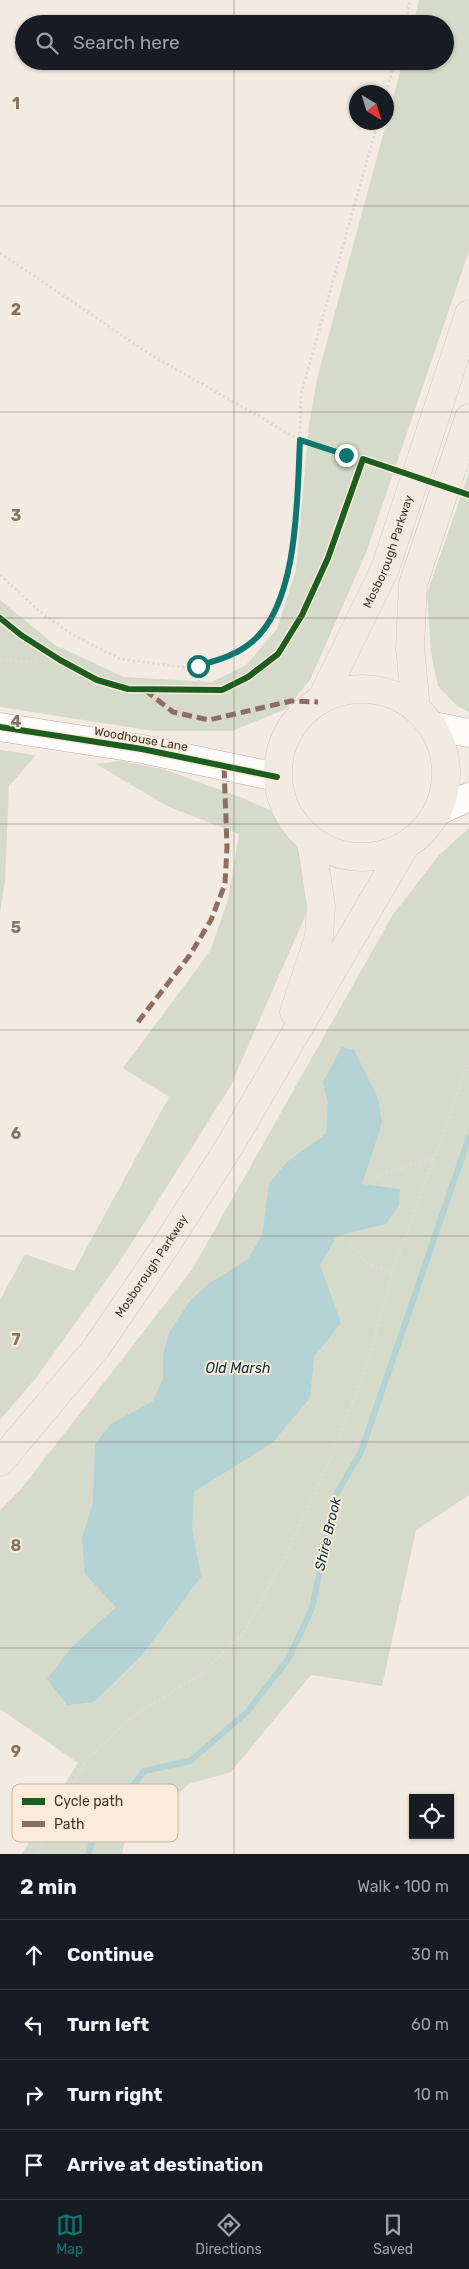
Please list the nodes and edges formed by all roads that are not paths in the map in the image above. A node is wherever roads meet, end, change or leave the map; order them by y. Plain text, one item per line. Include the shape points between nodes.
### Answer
1 (469, 314) edge
2 (469, 418) edge
3 (322, 698) junction
4 (424, 717) junction
5 (0, 727) edge
6 (469, 733) edge
7 (277, 777) junction
8 (469, 797) edge
9 (438, 811) junction
10 (311, 840) junction
11 (405, 846) junction
12 (281, 1056) junction
13 (0, 1462) edge

1 - 3 highway, Mosborough Parkway via 385,569
2 - 4 highway via 414,584 410,648
3 - 4 highway via 350,689 379,689
3 - 7 highway via 297,719 282,744
4 - 6 street
4 - 9 highway via 446,765 444,794
5 - 7 street, Woodhouse Lane via 142,749
7 - 10 highway via 282,800 291,819
8 - 9 street
9 - 11 highway via 420,834
10 - 11 highway via 325,849 353,857 378,856
10 - 12 highway, Mosborough Parkway via 321,906 319,937
11 - 12 highway, Mosborough Parkway
12 - 13 highway, Mosborough Parkway via 171,1239 97,1347

